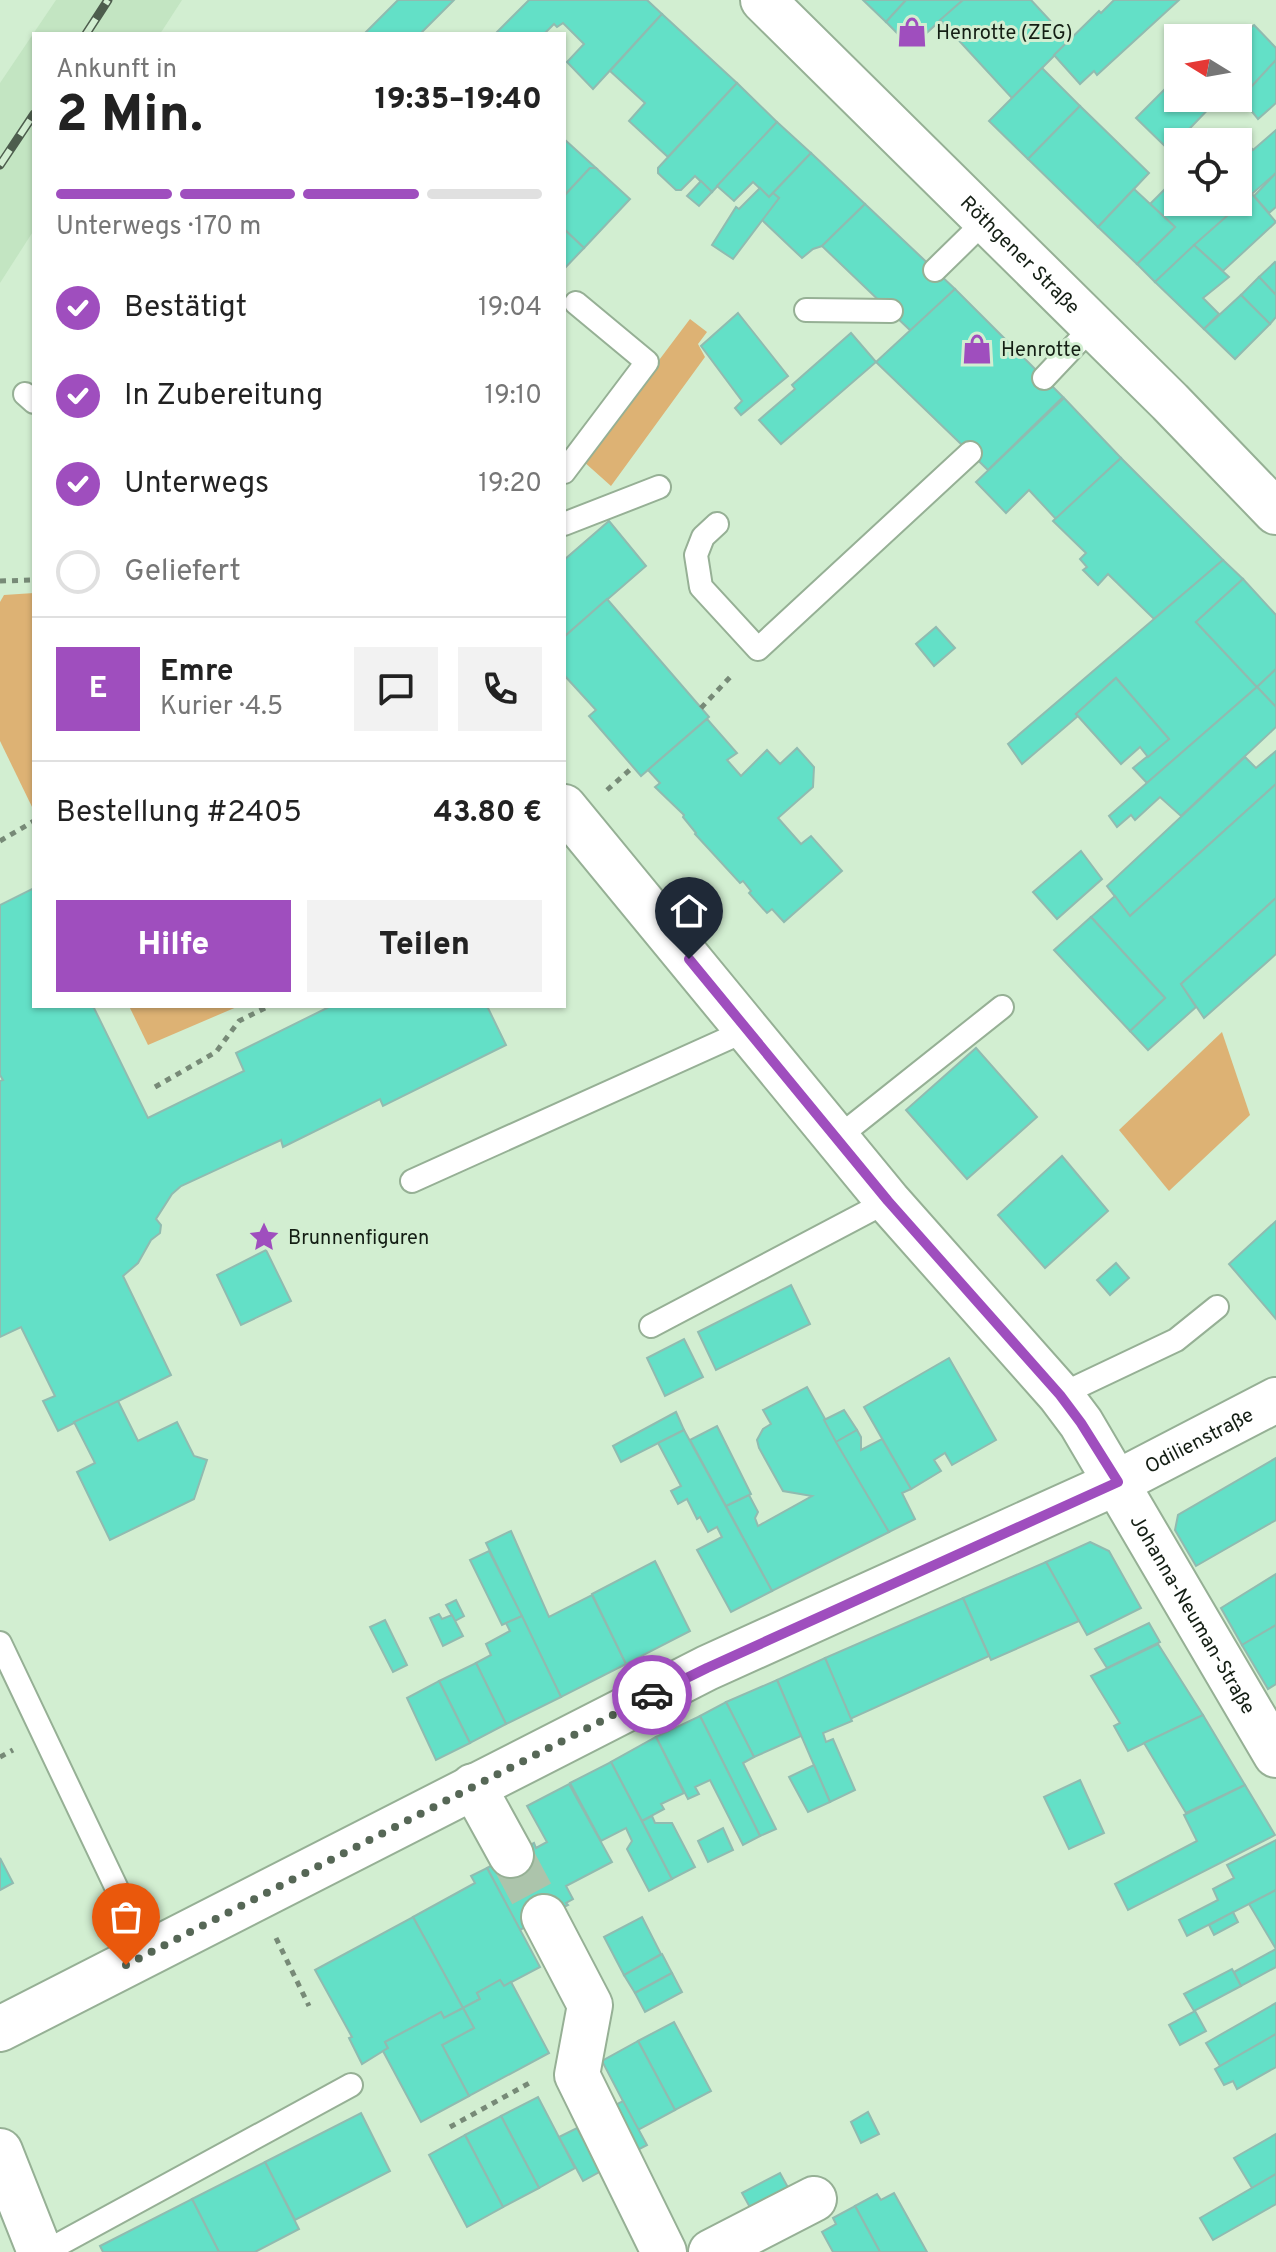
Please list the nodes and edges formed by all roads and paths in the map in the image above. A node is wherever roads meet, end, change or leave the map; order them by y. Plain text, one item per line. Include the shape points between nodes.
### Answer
1 (763, 0) edge
2 (986, 220) junction
3 (935, 270) dead end
4 (576, 303) dead end
5 (806, 310) dead end
6 (891, 311) dead end
7 (1093, 326) junction
8 (1044, 378) dead end
9 (970, 453) dead end
10 (566, 469) edge
11 (659, 487) dead end
12 (1276, 512) edge
13 (566, 523) edge
14 (717, 524) dead end
15 (32, 580) edge
16 (0, 581) edge
17 (758, 649) junction
18 (701, 708) dead end
19 (566, 809) edge
20 (32, 822) edge
21 (0, 841) edge
22 (1002, 1007) dead end
23 (265, 1008) edge
24 (747, 1030) junction
25 (155, 1087) dead end
26 (836, 1139) junction
27 (412, 1181) dead end
28 (888, 1201) junction
29 (1217, 1307) dead end
30 (651, 1326) dead end
31 (1060, 1395) junction
32 (1276, 1400) edge
33 (1118, 1482) junction
34 (0, 1643) edge
35 (1276, 1755) edge
36 (473, 1786) junction
37 (511, 1855) tunnel mouth
38 (544, 1917) tunnel mouth
39 (148, 1954) junction
40 (284, 1955) dead end
41 (309, 2006) dead end
42 (0, 2029) edge
43 (577, 2075) junction
44 (351, 2085) dead end
45 (450, 2127) dead end
46 (0, 2151) edge
47 (814, 2199) dead end
48 (663, 2250) edge
49 (43, 2252) edge
50 (711, 2252) edge

1 - 2 main road, Röthgener Straße
2 - 3 lane
2 - 7 main road, Röthgener Straße
4 - 10 lane via 647,362
5 - 6 lane
7 - 8 lane
7 - 12 main road, Röthgener Straße
9 - 17 lane
11 - 13 lane
14 - 17 lane via 703,537 696,555 701,587
15 - 16 path
17 - 18 path
19 - 24 main road, Johanna-Neuman-Straße
20 - 21 path
22 - 26 lane
23 - 25 path via 239,1021 216,1052
24 - 26 main road, Johanna-Neuman-Straße
24 - 27 lane
26 - 28 main road, Johanna-Neuman-Straße
28 - 30 lane
28 - 31 main road, Johanna-Neuman-Straße
29 - 31 lane via 1176,1340
31 - 33 main road, Johanna-Neuman-Straße
32 - 33 main road, Odilienstraße
33 - 35 main road, Johanna-Neuman-Straße
33 - 36 main road, Odilienstraße via 707,1668
34 - 39 lane
36 - 37 main road
36 - 39 main road, Odilienstraße
38 - 43 main road via 590,2005
39 - 42 main road, Odilienstraße
40 - 41 path
43 - 45 path via 548,2073
43 - 48 main road
44 - 49 lane
46 - 49 main road
47 - 50 main road

